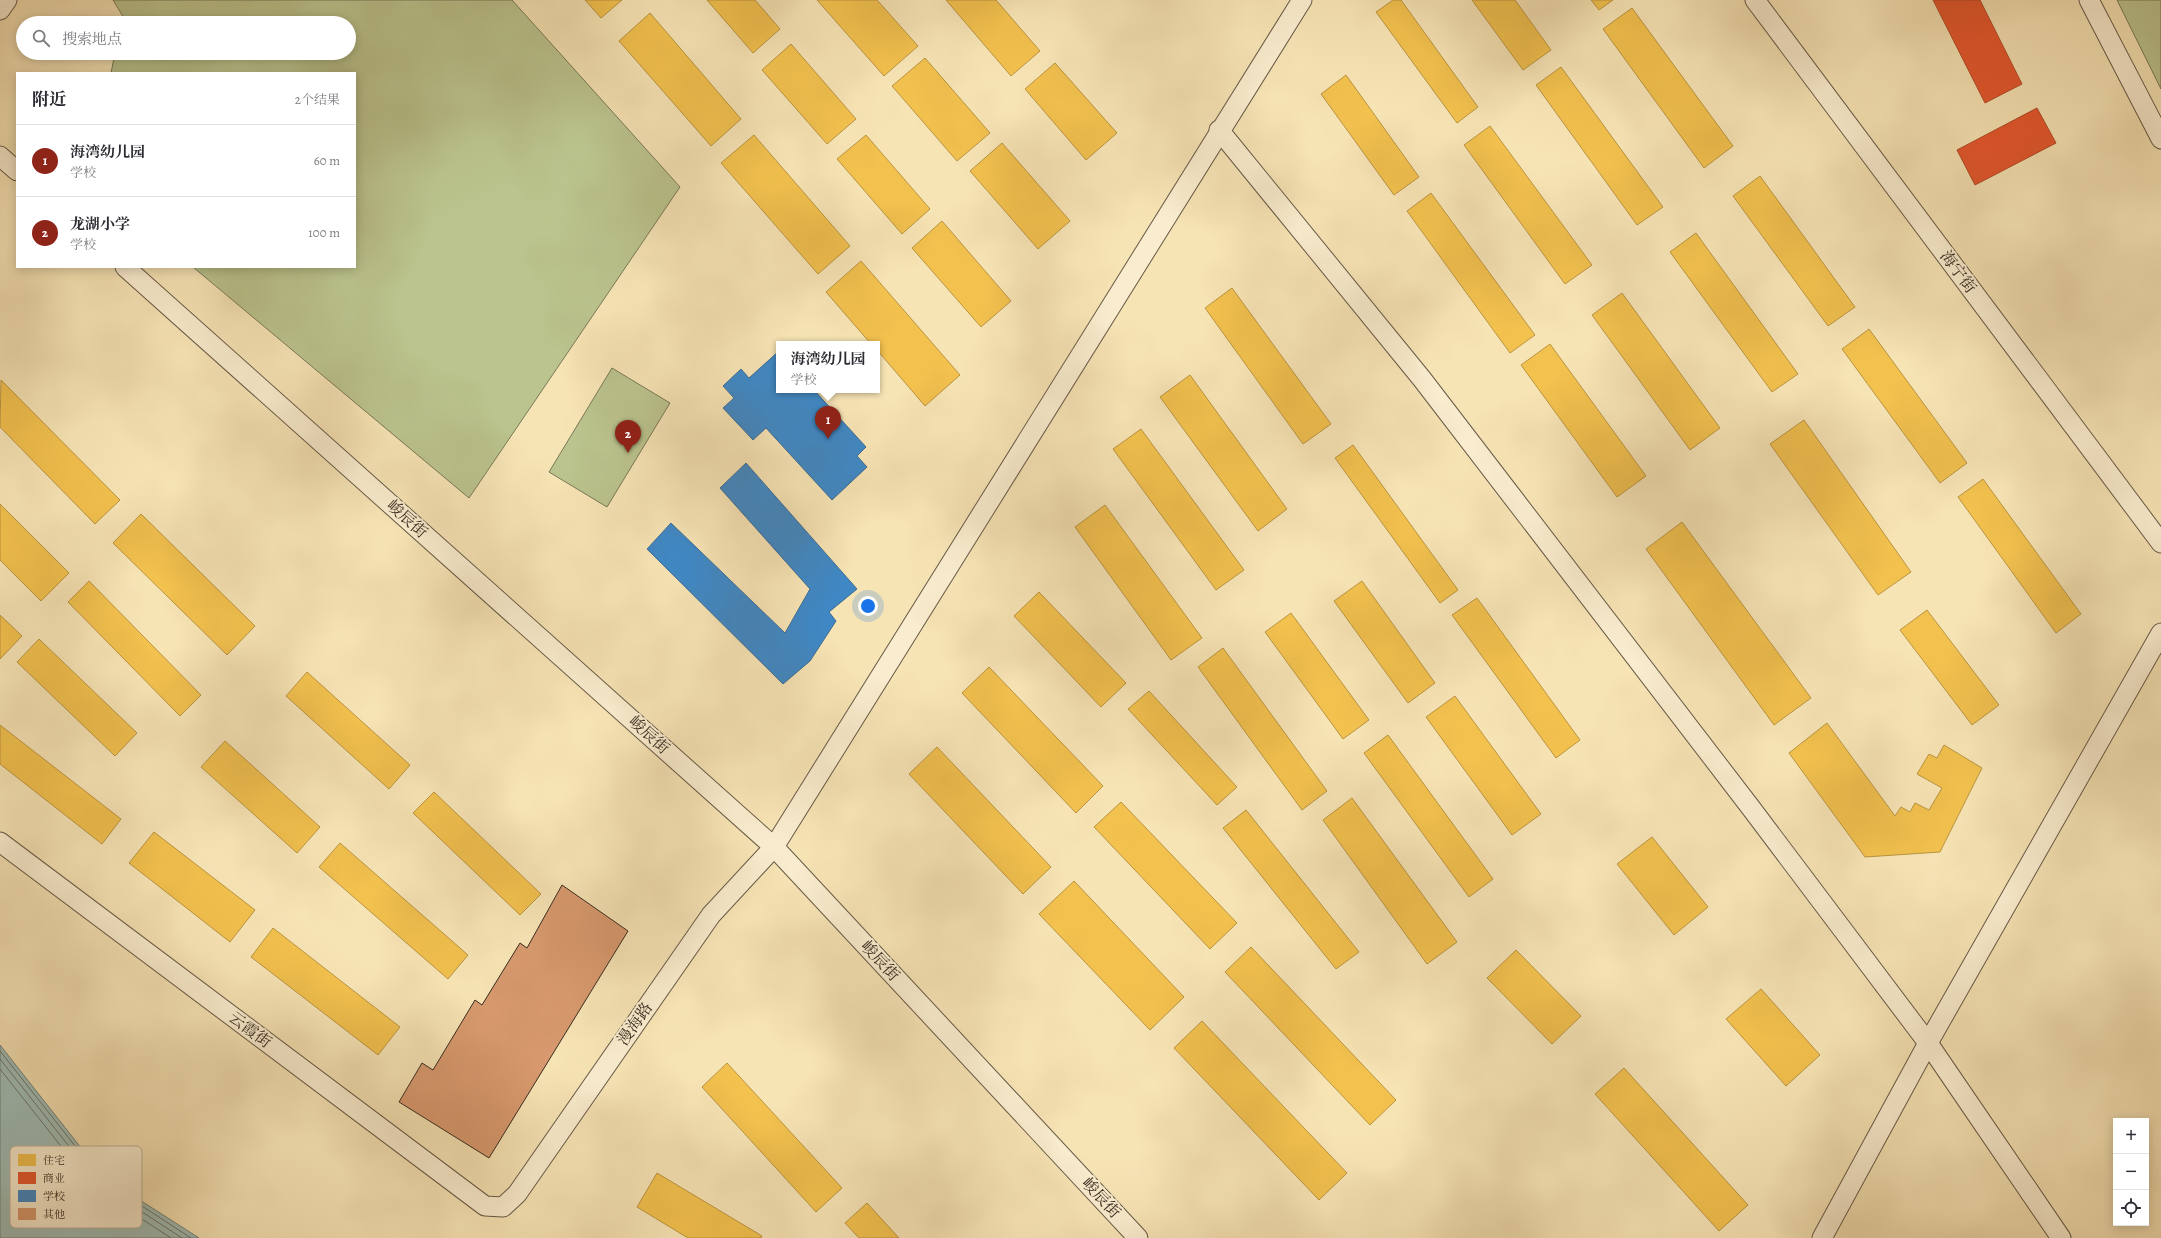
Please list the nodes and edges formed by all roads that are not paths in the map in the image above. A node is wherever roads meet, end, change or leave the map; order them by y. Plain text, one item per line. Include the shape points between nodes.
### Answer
1 (7, 0) edge
2 (1302, 0) edge
3 (1754, 0) edge
4 (2089, 0) edge
5 (0, 10) edge
6 (1219, 130) junction
7 (2161, 139) edge
8 (0, 156) edge
9 (16, 170) edge
10 (126, 268) edge
11 (2161, 543) edge
12 (2161, 633) edge
13 (0, 842) edge
14 (774, 847) junction
15 (1928, 1043) junction
16 (503, 1207) joint
17 (1138, 1238) edge
18 (1822, 1238) edge
19 (2061, 1238) edge

1 - 5 street
2 - 6 street, 漫海路
3 - 11 street, 海宁街
4 - 7 street
6 - 14 street, 漫海路
6 - 15 street via 1422,379
8 - 9 street
10 - 14 street, 峻辰街
12 - 15 street
13 - 16 street, 云霞街 via 485,1206
14 - 16 street, 漫海路 via 711,915 517,1194
14 - 17 street, 峻辰街
15 - 18 street
15 - 19 street

